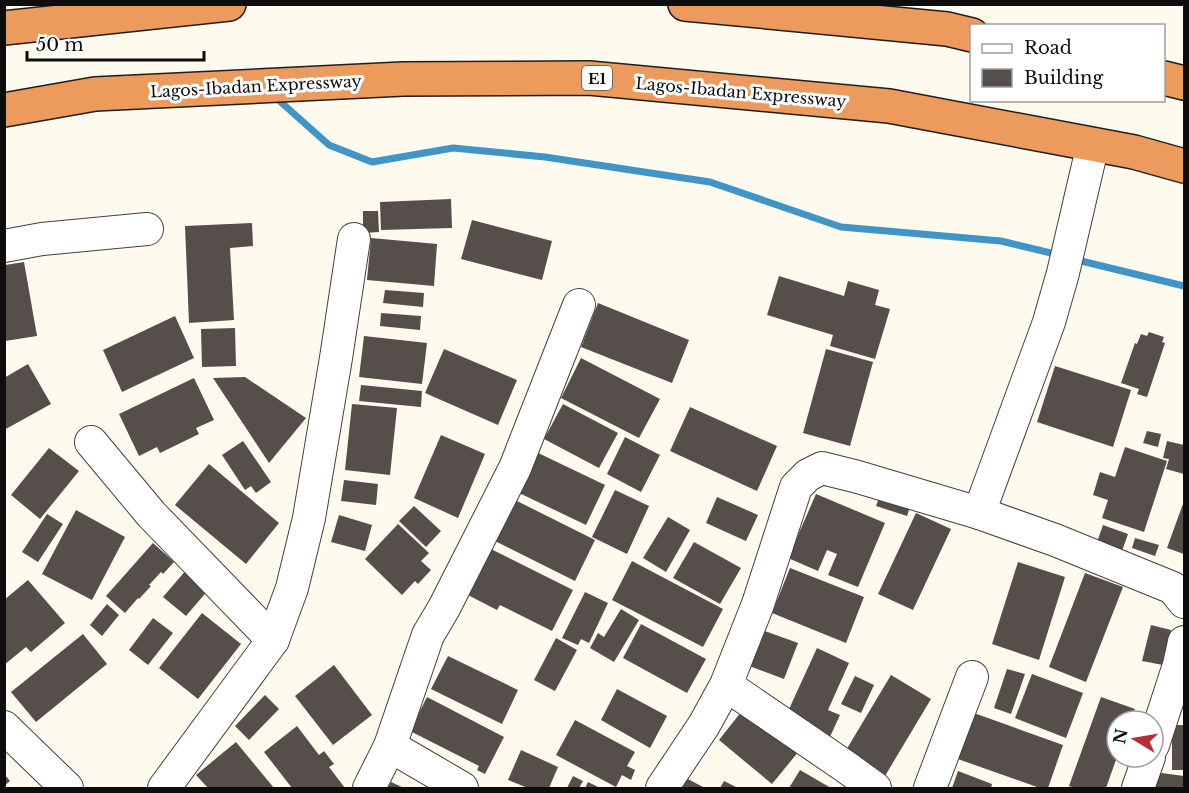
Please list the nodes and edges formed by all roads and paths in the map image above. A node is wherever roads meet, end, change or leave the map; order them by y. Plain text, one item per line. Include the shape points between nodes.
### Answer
1 (229, 4) edge
2 (685, 4) edge
3 (821, 11) edge
4 (911, 15) edge
5 (4, 28) edge
6 (970, 35) edge
7 (1165, 78) edge
8 (1185, 83) edge
9 (4, 110) edge
10 (1094, 144) junction
11 (1185, 166) edge
12 (147, 229) dead end
13 (354, 239) dead end
14 (4, 246) edge
15 (579, 305) dead end
16 (91, 442) dead end
17 (979, 513) junction
18 (1185, 602) edge
19 (273, 640) junction
20 (1183, 658) edge
21 (972, 677) dead end
22 (726, 685) junction
23 (1165, 710) edge
24 (4, 727) edge
25 (390, 746) junction
26 (1145, 769) edge
27 (67, 789) edge
28 (164, 789) edge
29 (369, 789) edge
30 (462, 789) edge
31 (662, 789) edge
32 (875, 789) edge
33 (930, 789) edge
34 (1138, 789) edge

1 - 5 highway
2 - 3 highway
3 - 4 highway
4 - 6 highway
7 - 8 highway
9 - 10 highway, Lagos-Ibadan Expressway / E1 via 95,94 403,79 589,78 889,106
10 - 11 highway, Lagos-Ibadan Expressway / E1
10 - 17 street via 1049,322
12 - 14 street
13 - 19 street via 309,519 292,588
15 - 25 street via 515,468 428,636
16 - 19 street via 151,514
17 - 18 street via 1173,588
17 - 22 street via 822,468 808,475 796,487 758,604
19 - 28 street
20 - 23 street
21 - 33 street
22 - 31 street
22 - 32 street
24 - 27 street
25 - 29 street
25 - 30 street
26 - 34 street

